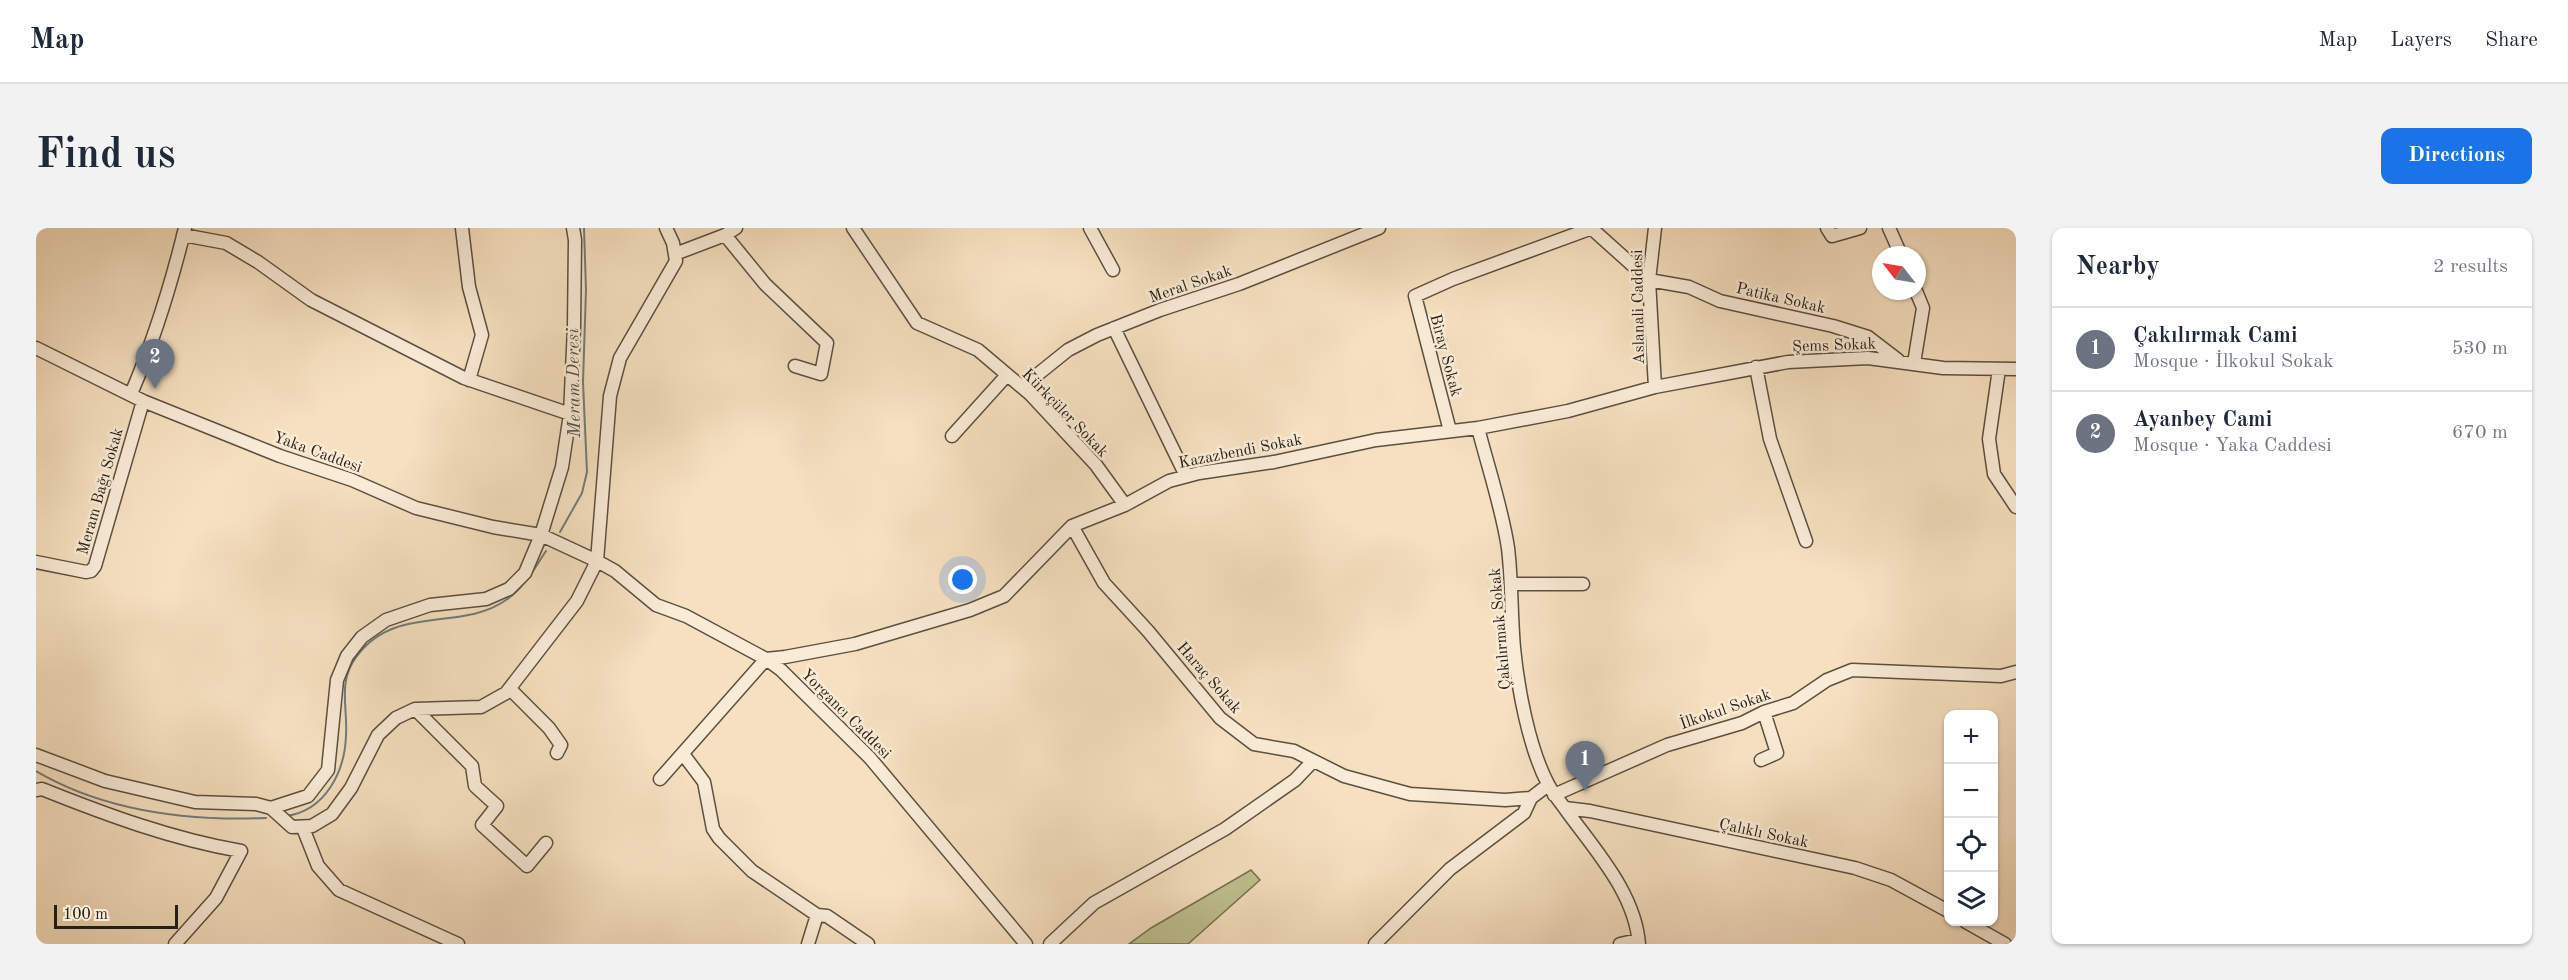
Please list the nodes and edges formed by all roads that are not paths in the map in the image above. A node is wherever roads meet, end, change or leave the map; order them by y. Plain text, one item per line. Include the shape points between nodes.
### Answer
1 (462, 228) edge
2 (573, 228) edge
3 (666, 228) edge
4 (736, 228) edge
5 (853, 228) edge
6 (1090, 228) edge
7 (1379, 228) edge
8 (1592, 228) edge
9 (1655, 228) edge
10 (1827, 228) edge
11 (1860, 228) edge
12 (1889, 228) edge
13 (184, 232) edge
14 (725, 235) junction
15 (1897, 246) edge
16 (675, 254) junction
17 (1113, 270) dead end
18 (1649, 280) junction
19 (1920, 300) edge
20 (1114, 328) junction
21 (36, 348) edge
22 (1899, 361) junction
23 (1914, 363) junction
24 (795, 366) dead end
25 (1756, 367) junction
26 (1999, 369) junction
27 (2016, 369) edge
28 (1007, 375) junction
29 (469, 380) junction
30 (1022, 387) junction
31 (1655, 387) junction
32 (130, 394) junction
33 (143, 401) junction
34 (570, 414) junction
35 (1478, 428) junction
36 (1450, 431) junction
37 (952, 436) dead end
38 (1186, 476) junction
39 (1125, 505) junction
40 (2016, 507) edge
41 (1072, 526) junction
42 (541, 535) junction
43 (1806, 541) dead end
44 (36, 561) edge
45 (597, 561) junction
46 (1512, 584) junction
47 (1583, 584) dead end
48 (766, 659) junction
49 (2016, 672) edge
50 (510, 689) junction
51 (415, 709) junction
52 (1764, 712) junction
53 (557, 753) dead end
54 (683, 754) junction
55 (36, 755) edge
56 (1761, 760) dead end
57 (1313, 761) junction
58 (660, 779) dead end
59 (36, 790) edge
60 (1551, 790) junction
61 (1531, 798) junction
62 (271, 808) junction
63 (1565, 808) junction
64 (303, 828) junction
65 (546, 843) dead end
66 (1944, 909) edge
67 (817, 915) junction
68 (1975, 926) edge
69 (1638, 942) edge
70 (175, 944) edge
71 (458, 944) edge
72 (808, 944) edge
73 (868, 944) edge
74 (1026, 944) edge
75 (1050, 944) edge
76 (1375, 944) edge
77 (1620, 944) edge
78 (2006, 944) edge

1 - 29 street via 469,287 482,335
2 - 34 street
3 - 16 street
4 - 14 street
5 - 28 street, Kürkçüler Sokak via 917,323 978,350
6 - 17 street
7 - 20 street, Meral Sokak
8 - 18 street
8 - 36 street, Biray Sokak via 1415,296
9 - 18 street, Aslanali Caddesi
10 - 11 street via 1832,236
12 - 15 street
13 - 29 street via 226,243 311,300
13 - 32 street via 148,352
14 - 16 street
14 - 24 street via 765,284 827,343 820,374
16 - 45 street via 670,273 620,358 610,396
18 - 22 street, Patika Sokak via 1689,287 1720,301 1833,326 1868,338
18 - 31 street, Aslanali Caddesi
19 - 23 street via 1923,308
20 - 30 street, Meral Sokak via 1068,350
20 - 38 street
21 - 32 street, Yaka Caddesi
22 - 23 street, Şems Sokak
22 - 25 street, Şems Sokak via 1826,359
23 - 26 street, Şems Sokak
25 - 31 street, Şems Sokak
25 - 43 street via 1770,439
26 - 27 street, Şems Sokak
26 - 40 street via 1989,439 1994,474
28 - 30 street, Kürkçüler Sokak
28 - 37 street
29 - 34 street
30 - 39 street, Kürkçüler Sokak via 1096,465
31 - 35 street, Kazazbendi Sokak via 1568,411
32 - 33 street, Yaka Caddesi
33 - 42 street, Yaka Caddesi via 416,508
33 - 44 street, Meram Bağı Sokak via 95,566 86,572
34 - 42 street via 562,467
35 - 36 street, Kazazbendi Sokak
35 - 46 street, Çakılırmak Sokak via 1507,545
36 - 38 street, Kazazbendi Sokak via 1376,440
38 - 39 street, Kazazbendi Sokak
39 - 41 street, Kazazbendi Sokak
41 - 48 street, Kazazbendi Sokak via 1004,596 855,644
41 - 57 street, Haraç Sokak via 1104,583 1220,717 1254,744 1294,752
42 - 45 street, Yaka Caddesi
42 - 62 street via 525,573 509,589 486,599 430,605 386,620 362,637 347,656 337,680 328,770 308,796
45 - 48 street, Yorgancı Caddesi via 656,605 686,616
45 - 50 street via 577,602
46 - 47 street
46 - 60 street, Çakılırmak Sokak via 1514,648 1523,707 1537,761
48 - 54 street
48 - 74 street, Yorgancı Caddesi via 870,758
49 - 52 street, İlkokul Sokak via 2001,676 1852,670 1827,680 1793,703
50 - 51 street via 481,707
50 - 53 street via 549,728 561,745
51 - 64 street via 396,718 378,735 351,788 332,814
51 - 65 street via 472,766 475,786 497,806 482,825 527,866
52 - 56 street via 1777,753
52 - 60 street, İlkokul Sokak
54 - 58 street
54 - 67 street via 704,782 713,829 719,838 752,870
55 - 62 street via 105,781 195,802
57 - 61 street, Haraç Sokak via 1344,776 1410,794
57 - 75 street via 1295,780 1225,829 1094,903
59 - 70 street via 116,819 241,851 216,898
60 - 61 street
60 - 63 street, Çakılırmak Sokak
61 - 76 street via 1524,813 1450,869
62 - 64 street via 292,827
63 - 66 street, Çalıklı Sokak via 1855,868 1891,880
63 - 69 street, Çakılırmak Sokak via 1602,858 1627,901 1637,925
64 - 71 street via 318,866 339,890
67 - 72 street
67 - 73 street via 827,916
68 - 78 street
69 - 77 street

